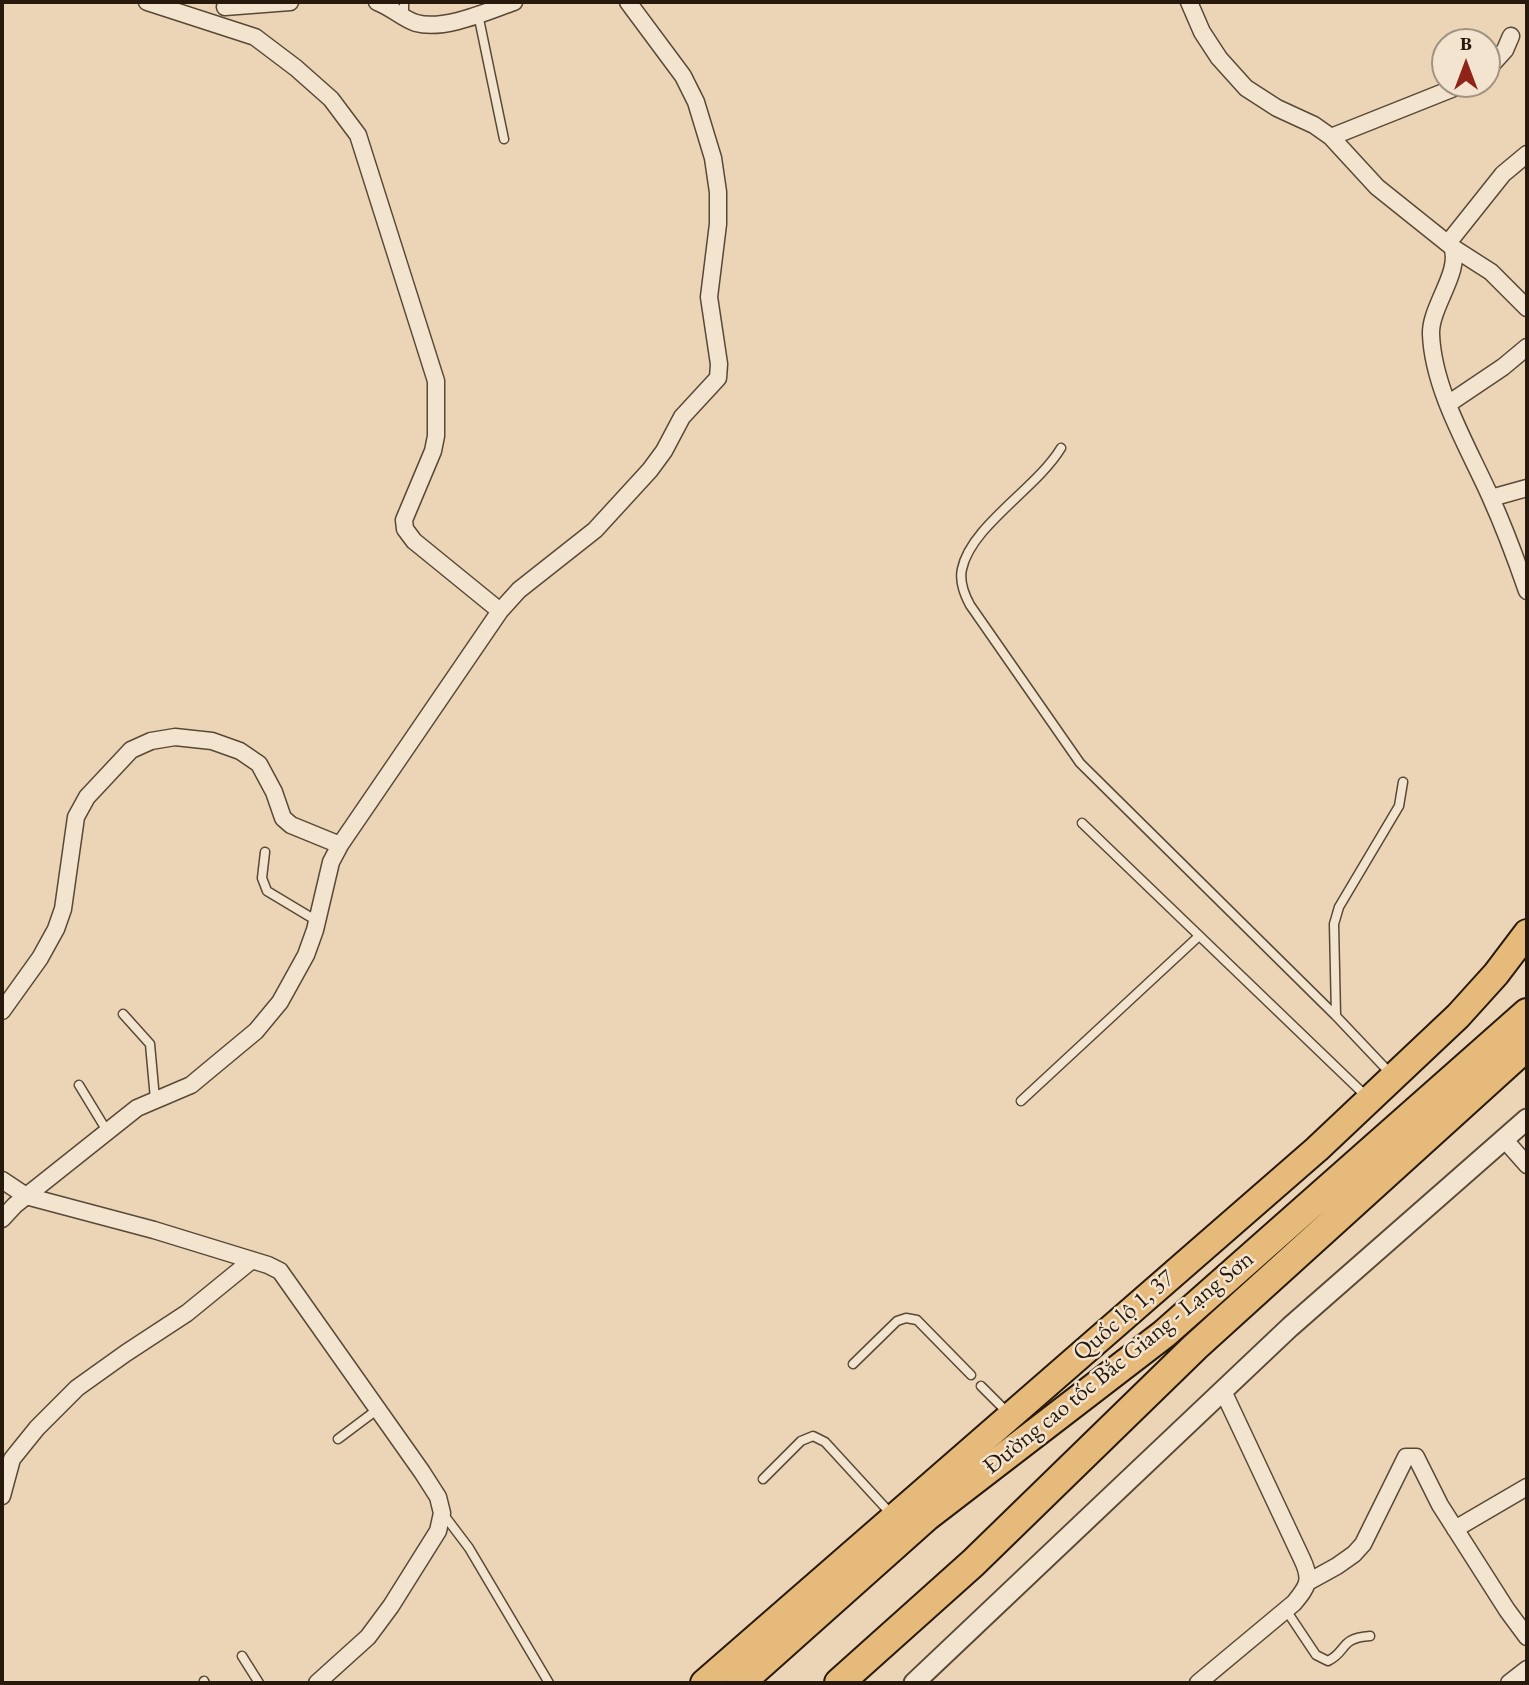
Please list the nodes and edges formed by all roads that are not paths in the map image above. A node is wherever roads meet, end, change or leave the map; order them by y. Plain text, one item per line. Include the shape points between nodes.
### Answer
1 (290, 2) edge
2 (377, 2) edge
3 (514, 2) edge
4 (628, 2) edge
5 (1189, 2) edge
6 (153, 3) edge
7 (225, 4) edge
8 (404, 9) edge
9 (478, 14) junction
10 (224, 25) junction
11 (1511, 36) dead end
12 (1501, 55) edge
13 (1431, 97) edge
14 (1331, 137) junction
15 (503, 139) dead end
16 (1527, 155) edge
17 (1450, 245) junction
18 (1527, 308) edge
19 (1527, 347) edge
20 (1448, 404) junction
21 (1061, 448) dead end
22 (1527, 488) edge
23 (1491, 498) junction
24 (1527, 591) edge
25 (500, 611) junction
26 (1403, 782) dead end
27 (1082, 823) dead end
28 (340, 845) junction
29 (265, 852) dead end
30 (317, 921) junction
31 (1527, 933) edge
32 (1199, 936) junction
33 (2, 1011) edge
34 (1527, 1013) edge
35 (122, 1014) dead end
36 (1336, 1016) junction
37 (1527, 1046) edge
38 (1394, 1077) junction
39 (79, 1085) dead end
40 (155, 1099) junction
41 (1369, 1100) junction
42 (1021, 1101) dead end
43 (1527, 1119) edge
44 (107, 1131) junction
45 (1504, 1139) junction
46 (1527, 1166) edge
47 (2, 1180) edge
48 (26, 1196) junction
49 (2, 1219) edge
50 (252, 1260) junction
51 (853, 1364) dead end
52 (971, 1375) dead end
53 (981, 1386) dead end
54 (1223, 1391) junction
55 (378, 1409) junction
56 (1010, 1415) junction
57 (338, 1439) dead end
58 (763, 1479) dead end
59 (1527, 1487) edge
60 (2, 1496) edge
61 (442, 1513) junction
62 (894, 1517) junction
63 (1455, 1529) junction
64 (1308, 1581) junction
65 (1286, 1610) junction
66 (1370, 1636) dead end
67 (1527, 1637) edge
68 (242, 1656) dead end
69 (1527, 1670) edge
70 (259, 1683) edge
71 (317, 1683) edge
72 (548, 1683) edge
73 (704, 1683) edge
74 (740, 1683) edge
75 (839, 1683) edge
76 (914, 1683) edge
77 (1198, 1683) edge
78 (1509, 1683) edge

1 - 7 street
2 - 8 street
3 - 9 street
4 - 25 street via 683,76 713,158 718,223 709,297 718,378 682,417 650,470 595,530 519,590
5 - 14 street via 1219,58 1246,88
6 - 10 street
7 - 10 street
8 - 9 street via 414,23 428,25
9 - 15 lane
10 - 25 street via 255,37 296,68 331,99 358,135 436,380 433,451 404,520 405,529
11 - 12 street
13 - 14 street
14 - 17 street via 1377,187
16 - 17 street via 1503,174
17 - 18 street via 1491,272
17 - 20 street via 1453,263 1431,332
19 - 20 street
20 - 23 street
21 - 36 lane via 1029,488 979,535 961,571 962,590 1080,763
22 - 23 street
23 - 24 street
25 - 28 street
26 - 36 lane via 1399,806 1339,907 1334,924
27 - 32 lane
28 - 30 street via 331,862
28 - 33 street via 283,818 259,764 240,751 212,741 176,737 131,750 87,797 76,817 56,929
29 - 30 lane via 262,878 267,891
30 - 40 street via 295,977 256,1031 191,1085
31 - 38 highway, Quốc lộ 1, 37 via 1458,1016
32 - 41 lane
32 - 42 lane
34 - 74 highway, Đường cao tốc Bắc Giang - Lạng Sơn via 1164,1334 926,1517
35 - 40 lane via 150,1044
36 - 38 lane
37 - 75 highway, Đường cao tốc Bắc Giang - Lạng Sơn via 1233,1312 973,1563
38 - 41 highway, Quốc lộ 1, 37
39 - 44 lane
40 - 44 street
41 - 56 highway, Quốc lộ 1, 37
43 - 45 street
44 - 48 street
45 - 46 street
45 - 54 street
47 - 48 street
48 - 49 street
48 - 50 street
50 - 55 street via 280,1271
50 - 60 street via 187,1313 78,1388 12,1459
51 - 52 lane via 897,1321 906,1318 917,1320
53 - 56 lane
54 - 64 street via 1308,1572
54 - 76 street
55 - 57 lane
55 - 61 street via 428,1480
56 - 62 highway, Quốc lộ 1, 37
58 - 62 lane via 801,1441 813,1436 825,1442
59 - 63 street
61 - 71 street via 438,1531 376,1627
61 - 72 lane via 469,1548
62 - 73 highway, Quốc lộ 1, 37
63 - 64 street via 1416,1457 1406,1457 1363,1544 1346,1560
63 - 67 street
64 - 65 street
65 - 66 lane via 1316,1656 1328,1661 1347,1640
65 - 77 street
68 - 70 lane
69 - 78 street

